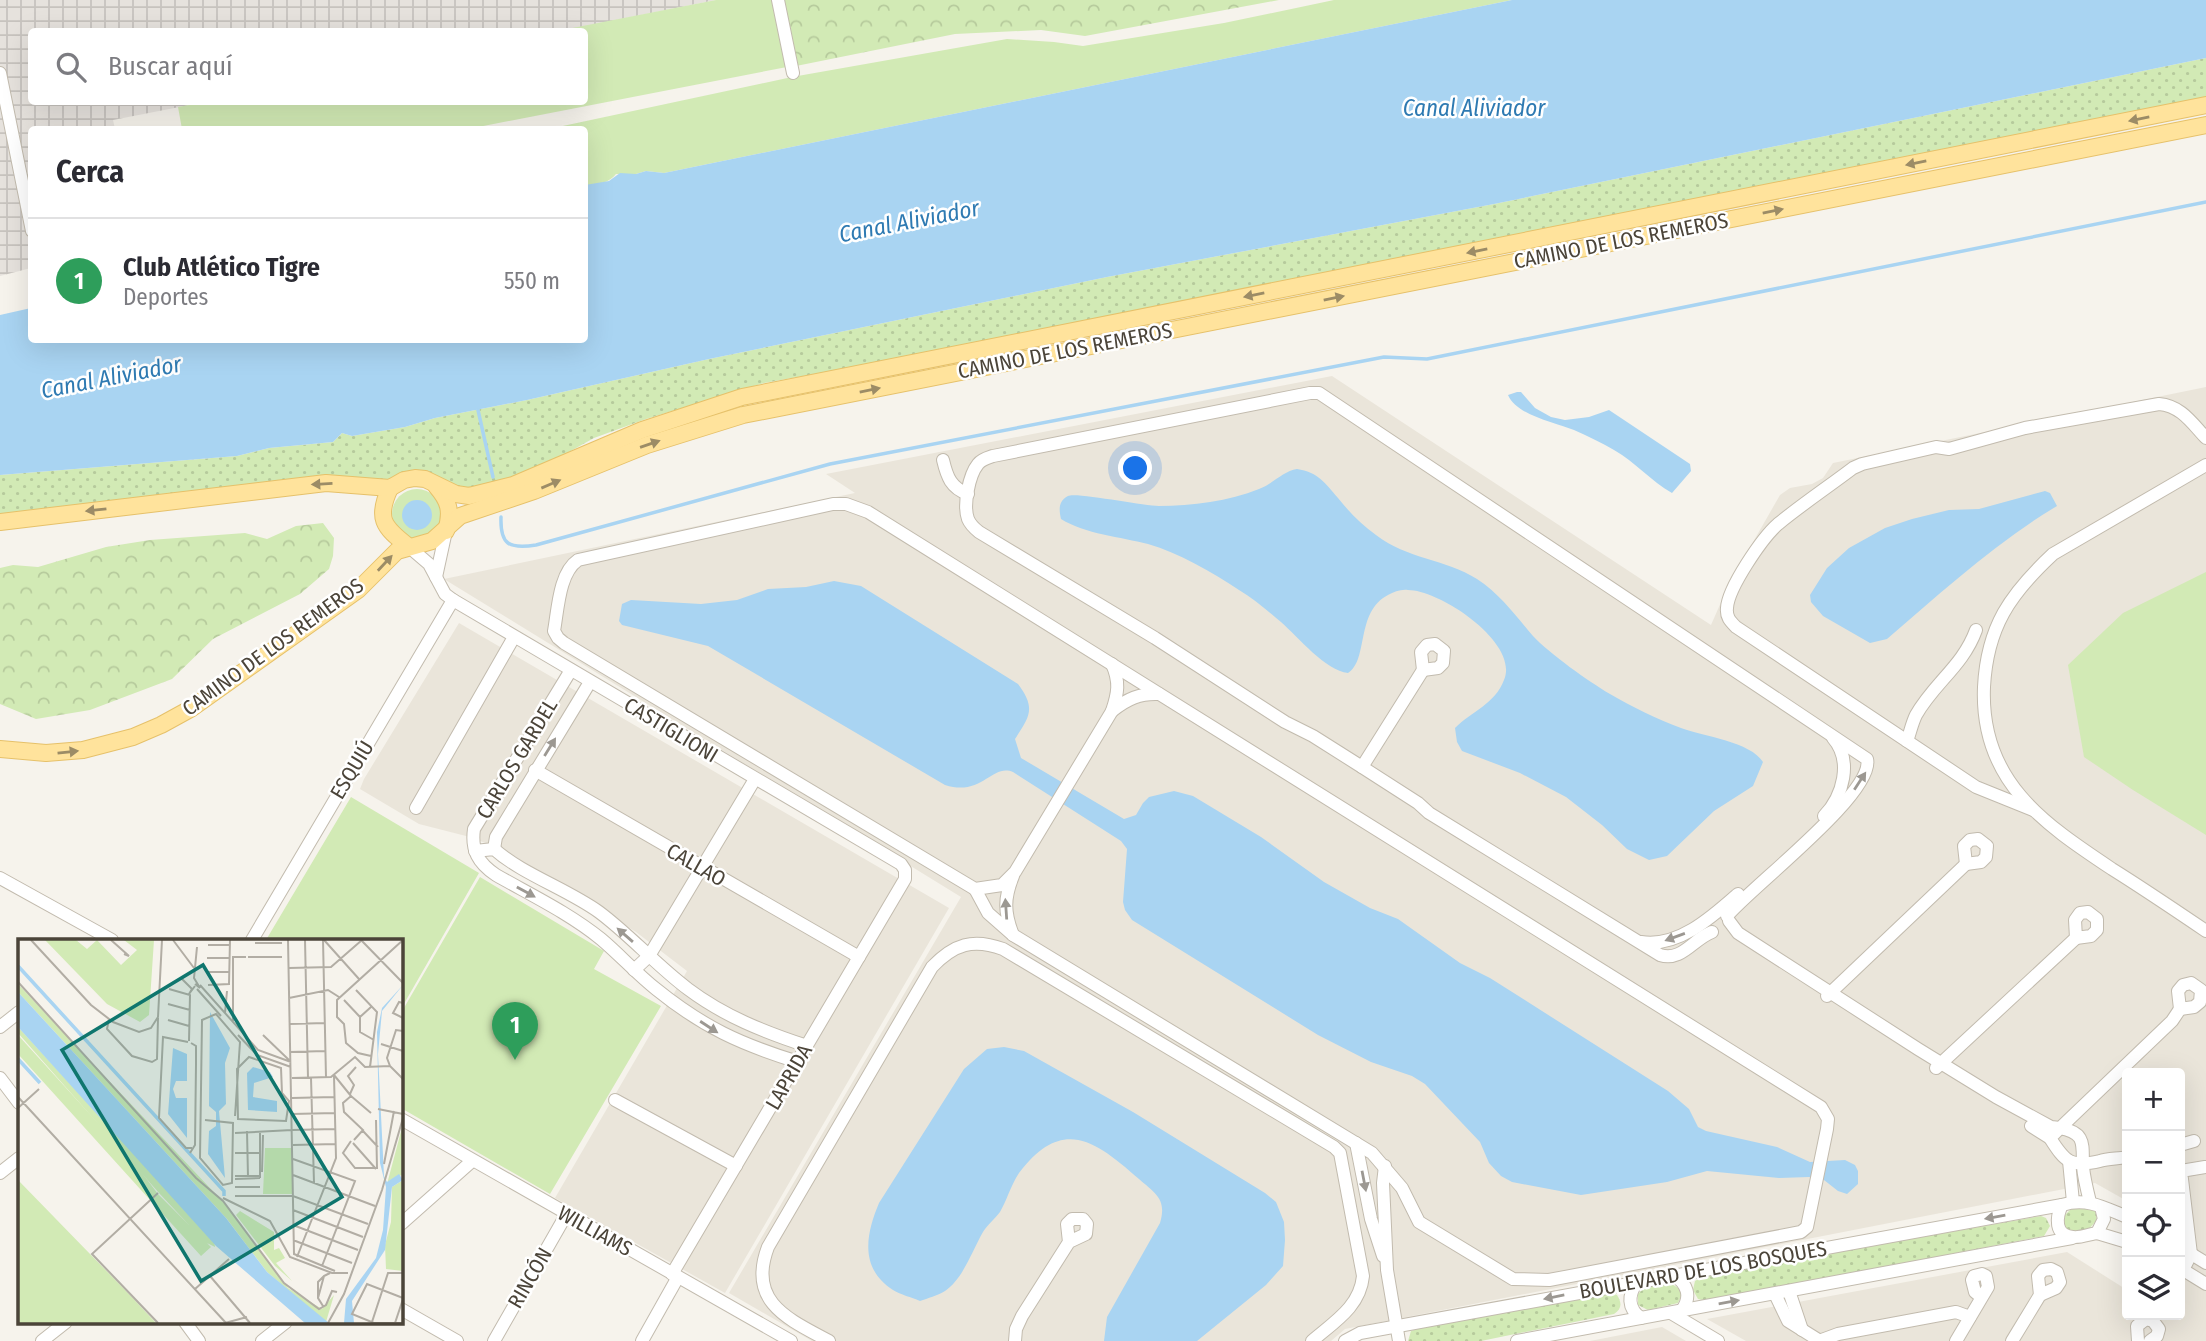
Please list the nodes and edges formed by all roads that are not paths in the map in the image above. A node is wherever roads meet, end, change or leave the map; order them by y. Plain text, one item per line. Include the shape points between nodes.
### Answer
1 (778, 0) edge
2 (0, 73) edge
3 (793, 73) dead end
4 (1, 87) edge
5 (2206, 105) edge
6 (2206, 125) edge
7 (28, 212) edge
8 (2206, 438) edge
9 (943, 460) dead end
10 (2206, 465) edge
11 (435, 484) junction
12 (390, 488) junction
13 (968, 494) junction
14 (0, 522) edge
15 (446, 531) junction
16 (408, 546) junction
17 (436, 577) junction
18 (453, 600) junction
19 (1976, 630) dead end
20 (514, 637) junction
21 (1112, 664) junction
22 (571, 670) junction
23 (1423, 670) dead end
24 (590, 682) junction
25 (1160, 694) junction
26 (1112, 711) junction
27 (1826, 731) junction
28 (1907, 741) junction
29 (0, 750) edge
30 (1362, 766) junction
31 (535, 770) junction
32 (755, 779) junction
33 (416, 808) dead end
34 (2033, 810) junction
35 (494, 849) junction
36 (475, 851) junction
37 (1966, 864) dead end
38 (701, 868) junction
39 (1015, 872) junction
40 (905, 879) joint
41 (1, 880) edge
42 (975, 889) junction
43 (1725, 916) junction
44 (1712, 928) junction
45 (2206, 931) edge
46 (1013, 935) junction
47 (2076, 938) dead end
48 (109, 939) edge
49 (253, 939) edge
50 (649, 956) junction
51 (859, 957) junction
52 (634, 970) junction
53 (1828, 995) junction
54 (2180, 1009) dead end
55 (18, 1013) edge
56 (0, 1027) edge
57 (807, 1046) junction
58 (797, 1062) junction
59 (1939, 1065) junction
60 (0, 1079) edge
61 (615, 1100) dead end
62 (18, 1102) edge
63 (2080, 1107) junction
64 (402, 1120) edge
65 (2060, 1128) junction
66 (2076, 1134) junction
67 (2050, 1138) junction
68 (2194, 1141) dead end
69 (1356, 1143) junction
70 (2185, 1143) edge
71 (2084, 1150) junction
72 (2122, 1158) edge
73 (18, 1159) edge
74 (472, 1160) junction
75 (2102, 1160) junction
76 (2068, 1161) junction
77 (2083, 1165) junction
78 (736, 1166) junction
79 (1385, 1166) junction
80 (2205, 1167) edge
81 (0, 1173) edge
82 (2068, 1203) junction
83 (2095, 1204) junction
84 (566, 1215) junction
85 (2122, 1215) edge
86 (402, 1223) edge
87 (2097, 1233) junction
88 (2072, 1238) junction
89 (2122, 1240) edge
90 (1069, 1242) dead end
91 (2185, 1251) edge
92 (2191, 1255) junction
93 (2206, 1263) edge
94 (2185, 1264) edge
95 (1387, 1270) junction
96 (2185, 1271) edge
97 (1674, 1275) junction
98 (675, 1276) junction
99 (1637, 1282) junction
100 (2206, 1284) edge
101 (1789, 1291) junction
102 (1775, 1294) junction
103 (2040, 1295) dead end
104 (1981, 1297) dead end
105 (402, 1310) edge
106 (1676, 1312) junction
107 (1970, 1317) junction
108 (1642, 1318) junction
109 (63, 1324) edge
110 (186, 1324) edge
111 (283, 1324) edge
112 (1396, 1327) junction
113 (1803, 1331) junction
114 (1015, 1335) edge
115 (42, 1341) edge
116 (199, 1341) edge
117 (262, 1341) edge
118 (457, 1341) edge
119 (494, 1341) edge
120 (642, 1341) edge
121 (791, 1341) edge
122 (829, 1341) edge
123 (1005, 1341) edge
124 (1312, 1341) edge
125 (1345, 1341) edge
126 (1399, 1341) edge
127 (1517, 1341) edge
128 (1718, 1341) edge
129 (1819, 1341) edge
130 (1955, 1341) edge
131 (2012, 1341) edge
132 (2138, 1341) edge
133 (2150, 1341) edge

1 - 3 street
2 - 4 street
4 - 7 street
5 -> 11 main road, CAMINO DE LOS REMEROS via 742,397 642,430 497,491 469,496
15 -> 6 main road, CAMINO DE LOS REMEROS via 460,516 480,508 647,445 743,415
8 - 28 street via 2179,409 2159,404 2025,428 1949,449 1936,447 1862,464 1776,525 1740,576 1727,604 1728,619
9 - 13 street via 949,481
10 - 34 street via 2053,554 2002,613 1985,671 1985,715 2001,768
11 - 12 main road, CAMINO DE LOS REMEROS via 415,478
11 - 15 main road via 450,508
12 -> 14 main road, CAMINO DE LOS REMEROS via 317,484
12 - 16 main road via 383,520
13 - 27 street via 976,468 993,456 1319,393
13 - 30 street via 968,521 979,532
15 - 16 main road, CAMINO DE LOS REMEROS via 432,541
15 - 17 street
16 - 17 street, CASTIGLIONI via 429,564
29 -> 16 main road, CAMINO DE LOS REMEROS via 83,750 161,725 192,708 358,590 397,551
17 - 18 street, CASTIGLIONI
18 - 20 street, CASTIGLIONI
18 - 49 street, ESQUIÚ
19 - 28 street via 1962,659 1915,718
20 - 22 street, CASTIGLIONI
20 - 33 street
21 - 25 street
21 - 26 street via 1119,689
21 - 42 street via 868,512 846,504 571,565 554,631 558,638
22 - 24 street, CASTIGLIONI
22 - 36 street, CARLOS GARDEL via 474,829
23 - 30 street
31 -> 24 street, CARLOS GARDEL
24 - 32 street, CASTIGLIONI
25 - 26 street via 1131,698
25 - 79 street via 1821,1107 1828,1119 1810,1219 1801,1232 1549,1280 1513,1279 1419,1222
26 - 39 street
27 - 43 street via 1842,757 1844,776 1837,797 1814,827
43 -> 27 street via 1846,803 1867,771 1869,764 1862,753
28 - 34 street via 1976,787
30 - 44 street via 1429,813 1641,942
31 - 35 street, CARLOS GARDEL via 496,837
31 - 38 street, CALLAO
32 - 38 street
32 - 40 street, CASTIGLIONI via 901,864
34 - 45 street via 2064,836
35 - 36 street
50 -> 35 street via 599,912
36 -> 52 street via 484,867 571,918
37 - 53 street
38 - 50 street
38 - 51 street, CALLAO
39 - 42 street via 1002,885
46 -> 39 street via 1005,900
40 - 51 street, LAPRIDA
41 - 48 street
42 - 46 street via 988,913
43 - 44 street
43 - 53 street via 1738,933
44 - 53 street
46 - 69 street
47 - 59 street
50 - 52 street
50 - 57 street via 727,1014
51 - 57 street, LAPRIDA
52 -> 58 street via 722,1035
53 - 59 street
54 - 63 street
55 - 56 street
57 - 58 street, LAPRIDA
58 - 78 street, LAPRIDA
59 - 65 street via 2044,1125
59 - 67 street
60 - 62 street
61 - 78 street
63 - 65 street
63 - 66 street
64 - 74 street, WILLIAMS
65 - 66 street
65 - 67 street
66 - 71 street
67 - 76 street
68 - 70 street
69 - 79 street
69 -> 95 street via 1371,1220
71 - 75 street
71 - 77 street
72 - 75 street
73 - 81 street
74 - 84 street, WILLIAMS
74 - 86 street
75 - 77 street
76 - 77 street
76 - 82 street
77 - 83 street
78 - 98 street, LAPRIDA
79 - 95 street
80 - 92 street via 2181,1171
82 - 83 street
82 - 88 street via 2057,1216 2058,1226
82 -> 97 street, BOULEVARD DE LOS BOSQUES
83 - 85 street
83 - 87 street via 2104,1219
84 - 98 street, WILLIAMS
84 - 119 street, RINCÓN
87 - 88 street
87 - 89 street
88 - 101 street, BOULEVARD DE LOS BOSQUES
90 - 114 street
91 - 92 street
92 - 93 street
92 - 94 street
95 - 112 street
96 - 100 street
97 - 99 street, BOULEVARD DE LOS BOSQUES
97 - 106 street via 1688,1292 1686,1305
98 - 120 street, LAPRIDA
98 - 121 street, WILLIAMS
99 - 108 street via 1630,1302
99 -> 112 street, BOULEVARD DE LOS BOSQUES
101 - 102 street, BOULEVARD DE LOS BOSQUES
101 - 113 street
106 -> 102 street, BOULEVARD DE LOS BOSQUES
102 - 113 street via 1784,1316
103 - 131 street
104 - 107 street
105 - 118 street
106 - 108 street, BOULEVARD DE LOS BOSQUES
106 - 128 street
107 - 129 street via 1956,1312
107 - 130 street
108 - 127 street, BOULEVARD DE LOS BOSQUES
109 - 115 street
110 - 116 street
111 - 117 street
112 - 125 street, BOULEVARD DE LOS BOSQUES via 1360,1333
112 - 126 street
113 - 129 street
114 - 123 street
122 - 124 street via 778,1311 768,1296 763,1259 932,967 955,948 975,943 1003,949 1340,1153 1362,1288 1350,1308
132 - 133 street via 2137,1326 2146,1319 2158,1329

